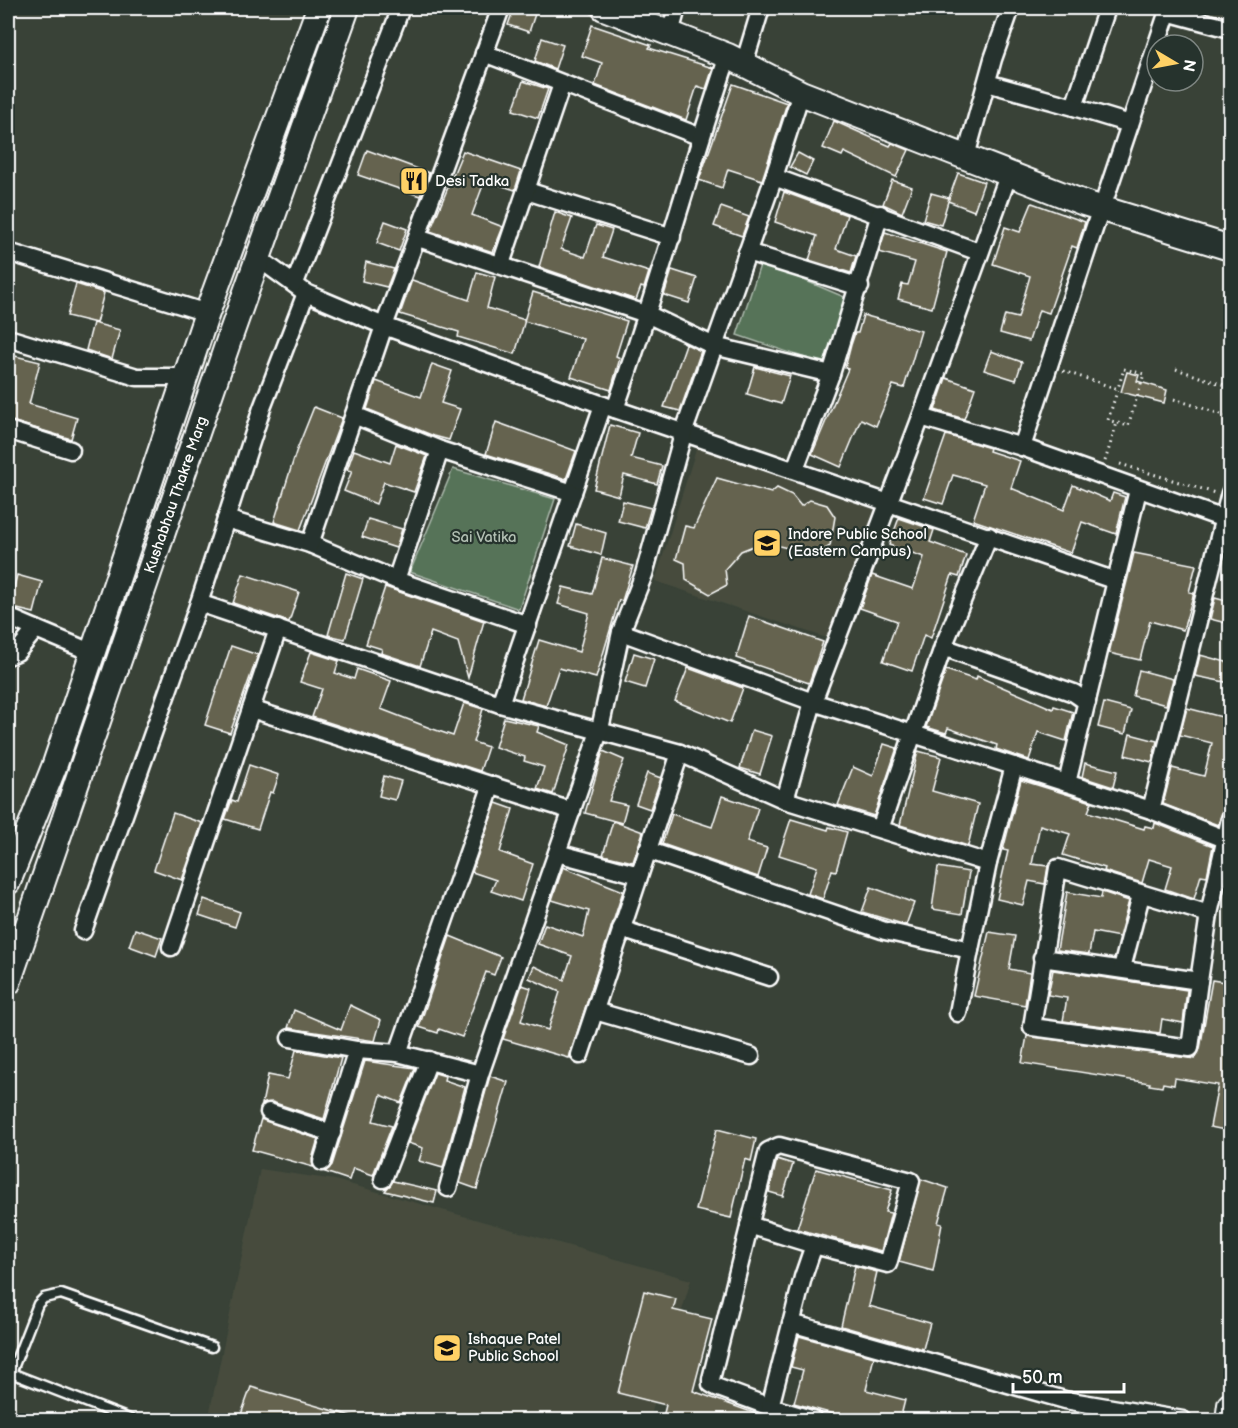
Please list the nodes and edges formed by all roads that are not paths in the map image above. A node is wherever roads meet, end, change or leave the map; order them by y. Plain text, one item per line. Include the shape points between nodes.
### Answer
1 (319, 8) edge
2 (347, 8) edge
3 (401, 8) edge
4 (501, 8) edge
5 (604, 8) edge
6 (677, 8) edge
7 (762, 8) edge
8 (1011, 8) edge
9 (1107, 8) edge
10 (1168, 10) edge
11 (1230, 29) edge
12 (670, 33) junction
13 (484, 53) junction
14 (736, 60) junction
15 (987, 83) junction
16 (562, 84) junction
17 (801, 93) junction
18 (1074, 107) junction
19 (1130, 124) junction
20 (701, 137) junction
21 (966, 156) junction
22 (1009, 173) junction
23 (774, 177) junction
24 (526, 191) junction
25 (1104, 202) junction
26 (880, 214) junction
27 (672, 237) junction
28 (418, 238) junction
29 (1230, 248) edge
30 (8, 252) edge
31 (747, 252) junction
32 (978, 252) junction
33 (258, 258) junction
34 (501, 264) junction
35 (860, 287) junction
36 (300, 288) junction
37 (207, 313) junction
38 (649, 315) junction
39 (384, 326) junction
40 (8, 338) edge
41 (714, 346) junction
42 (831, 374) junction
43 (185, 376) junction
44 (609, 407) junction
45 (354, 415) junction
46 (921, 417) junction
47 (8, 430) edge
48 (684, 431) junction
49 (1022, 447) junction
50 (71, 450) dead end
51 (440, 450) junction
52 (795, 469) junction
53 (1138, 490) junction
54 (1225, 491) edge
55 (573, 493) junction
56 (888, 503) junction
57 (226, 519) junction
58 (1224, 519) junction
59 (989, 536) junction
60 (310, 544) junction
61 (396, 580) junction
62 (1116, 581) junction
63 (199, 603) junction
64 (8, 617) edge
65 (528, 624) junction
66 (36, 629) junction
67 (278, 629) junction
68 (621, 632) junction
69 (943, 647) junction
70 (93, 653) junction
71 (8, 656) edge
72 (813, 702) junction
73 (1087, 702) junction
74 (500, 704) junction
75 (251, 709) junction
76 (600, 729) junction
77 (913, 735) junction
78 (680, 753) junction
79 (1014, 766) junction
80 (1067, 783) junction
81 (491, 787) junction
82 (785, 800) junction
83 (1151, 810) junction
84 (573, 811) junction
85 (1230, 819) edge
86 (880, 829) junction
87 (1228, 841) edge
88 (647, 850) junction
89 (557, 853) junction
90 (988, 863) junction
91 (639, 875) junction
92 (8, 882) edge
93 (1140, 895) junction
94 (1209, 914) junction
95 (621, 929) junction
96 (83, 931) dead end
97 (171, 947) dead end
98 (970, 950) junction
99 (1042, 958) junction
100 (1122, 968) junction
101 (769, 977) dead end
102 (1199, 981) junction
103 (8, 982) edge
104 (595, 1011) junction
105 (958, 1013) dead end
106 (290, 1038) dead end
107 (357, 1050) junction
108 (398, 1053) junction
109 (580, 1055) dead end
110 (751, 1056) dead end
111 (429, 1060) junction
112 (480, 1074) junction
113 (268, 1112) dead end
114 (332, 1133) junction
115 (322, 1162) dead end
116 (383, 1179) dead end
117 (448, 1188) dead end
118 (749, 1224) junction
119 (814, 1245) junction
120 (791, 1323) junction
121 (212, 1347) dead end
122 (9, 1377) edge
123 (1230, 1405) edge
124 (770, 1407) junction
125 (1139, 1417) edge
126 (132, 1420) edge
127 (814, 1420) edge
128 (1183, 1420) edge
129 (1228, 1420) edge

1 - 37 main road, Kushabhau Thakre Marg
2 - 33 main road, Kushabhau Thakre Marg
3 - 36 street
4 - 13 street
5 - 12 main road
6 - 12 street
7 - 14 street
8 - 15 street
9 - 18 street
10 - 11 street
10 - 19 street
12 - 14 main road
13 - 16 street
13 - 28 street
14 - 17 main road
14 - 20 street
15 - 18 street
15 - 21 street
16 - 20 street
16 - 24 street
17 - 21 main road
17 - 23 street
18 - 19 street
19 - 25 street
20 - 27 street
21 - 22 main road
22 - 25 main road
22 - 32 street
23 - 26 street
23 - 31 street
24 - 27 street
24 - 34 street
25 - 29 main road
25 - 49 street
26 - 32 street
26 - 35 street
27 - 38 street
28 - 34 street
28 - 39 street
30 - 37 street
31 - 35 street
31 - 41 street
32 - 46 street
33 - 36 street
33 - 103 main road, Kushabhau Thakre Marg
34 - 38 street
35 - 42 street
36 - 39 street
36 - 57 street
37 - 43 main road, Kushabhau Thakre Marg
38 - 41 street
38 - 44 street
39 - 44 street
39 - 45 street
40 - 43 street via 137,377
41 - 42 street
41 - 48 street
42 - 52 street
43 - 70 main road, Kushabhau Thakre Marg
44 - 48 street
44 - 55 street
45 - 51 street
45 - 60 street
46 - 49 street
46 - 56 street
47 - 50 street
48 - 52 street
48 - 68 street via 644,574
49 - 53 street
51 - 55 street
51 - 61 street
52 - 56 street
53 - 58 street
53 - 62 street
54 - 58 street
55 - 65 street
56 - 59 street
56 - 72 street
57 - 60 street
57 - 63 street
58 - 83 street
59 - 62 street
59 - 69 street
60 - 61 street
61 - 65 street
62 - 73 street
63 - 67 street
63 - 96 street
64 - 66 street
65 - 74 street
66 - 70 street
66 - 71 street via 17,652
67 - 74 street
67 - 75 street
68 - 72 street
68 - 76 street
69 - 73 street via 1074,693
69 - 77 street
70 - 92 main road, Kushabhau Thakre Marg via 54,767
72 - 77 street
72 - 82 street
73 - 80 street
74 - 76 street
75 - 81 street
75 - 97 street
76 - 78 street
76 - 84 street
77 - 79 street
77 - 86 street
78 - 82 street
78 - 88 street
79 - 80 street
79 - 90 street
80 - 83 street
81 - 84 street
81 - 108 street
82 - 86 street
83 - 87 street
84 - 89 street
85 - 87 street
86 - 90 street
87 - 94 street
88 - 91 street
88 - 98 street via 885,931
89 - 91 street
89 - 112 street
90 - 98 street
91 - 95 street
93 - 94 street
93 - 99 street via 1058,868
93 - 100 street
94 - 102 street
95 - 101 street
95 - 104 street
98 - 105 street
99 - 100 street
99 - 102 street via 1032,1027 1190,1048
100 - 102 street
104 - 109 street
104 - 110 street
106 - 107 street
107 - 108 street
107 - 114 street
108 - 111 street
111 - 112 street
111 - 116 street
112 - 117 street
113 - 114 street
114 - 115 street
118 - 119 street
118 - 119 street via 768,1151 773,1147 911,1180 888,1264
118 - 124 street via 711,1384
119 - 120 street
120 - 124 street
120 - 125 street
121 - 122 lane via 52,1294 38,1304
122 - 126 lane
123 - 129 main road
124 - 127 street
125 - 128 street

